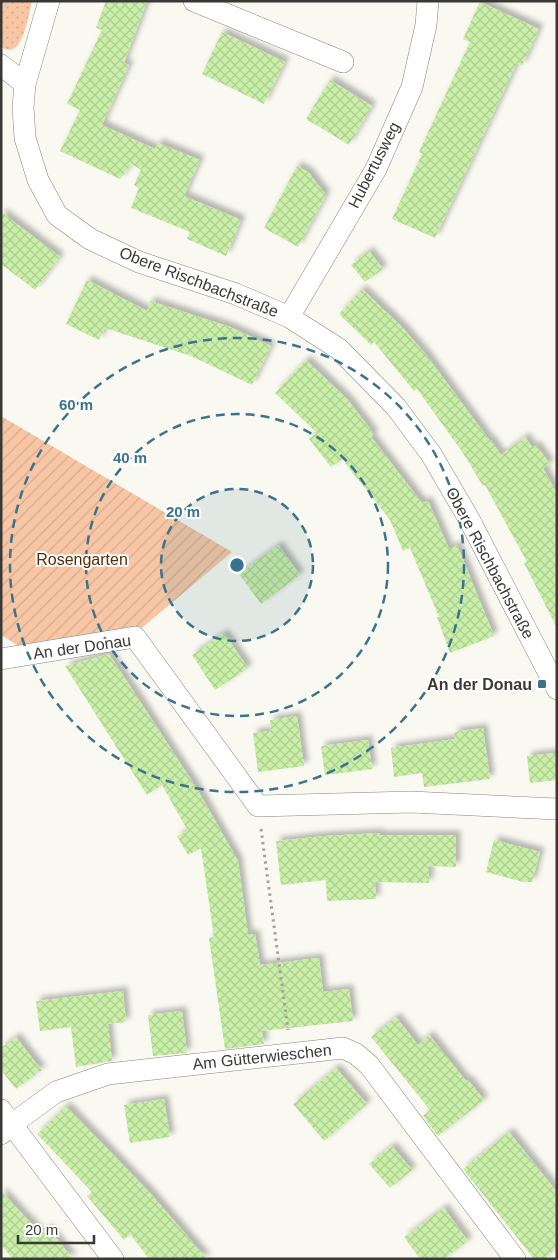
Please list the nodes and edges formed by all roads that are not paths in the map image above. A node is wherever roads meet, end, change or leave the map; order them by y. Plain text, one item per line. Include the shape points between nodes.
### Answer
1 (49, 1) edge
2 (194, 1) edge
3 (428, 1) edge
4 (343, 62) dead end
5 (1, 64) edge
6 (25, 84) junction
7 (288, 317) junction
8 (1, 659) edge
9 (557, 689) edge
10 (557, 808) edge
11 (4, 1123) edge
12 (113, 1259) edge
13 (515, 1259) edge

1 - 6 street, Obere Rischbachstraße
2 - 4 street
3 - 7 street, Hubertusweg via 412,87 376,169
5 - 6 street
6 - 7 street, Obere Rischbachstraße via 25,138 38,180 57,215 90,239 139,262 236,294
7 - 9 street, Obere Rischbachstraße via 339,349 396,407 432,454
8 - 10 street, An der Donau via 135,636 258,806 411,802
11 - 12 street
11 - 13 street, Am Gütterwieschen via 56,1092 108,1074 343,1048 369,1065

